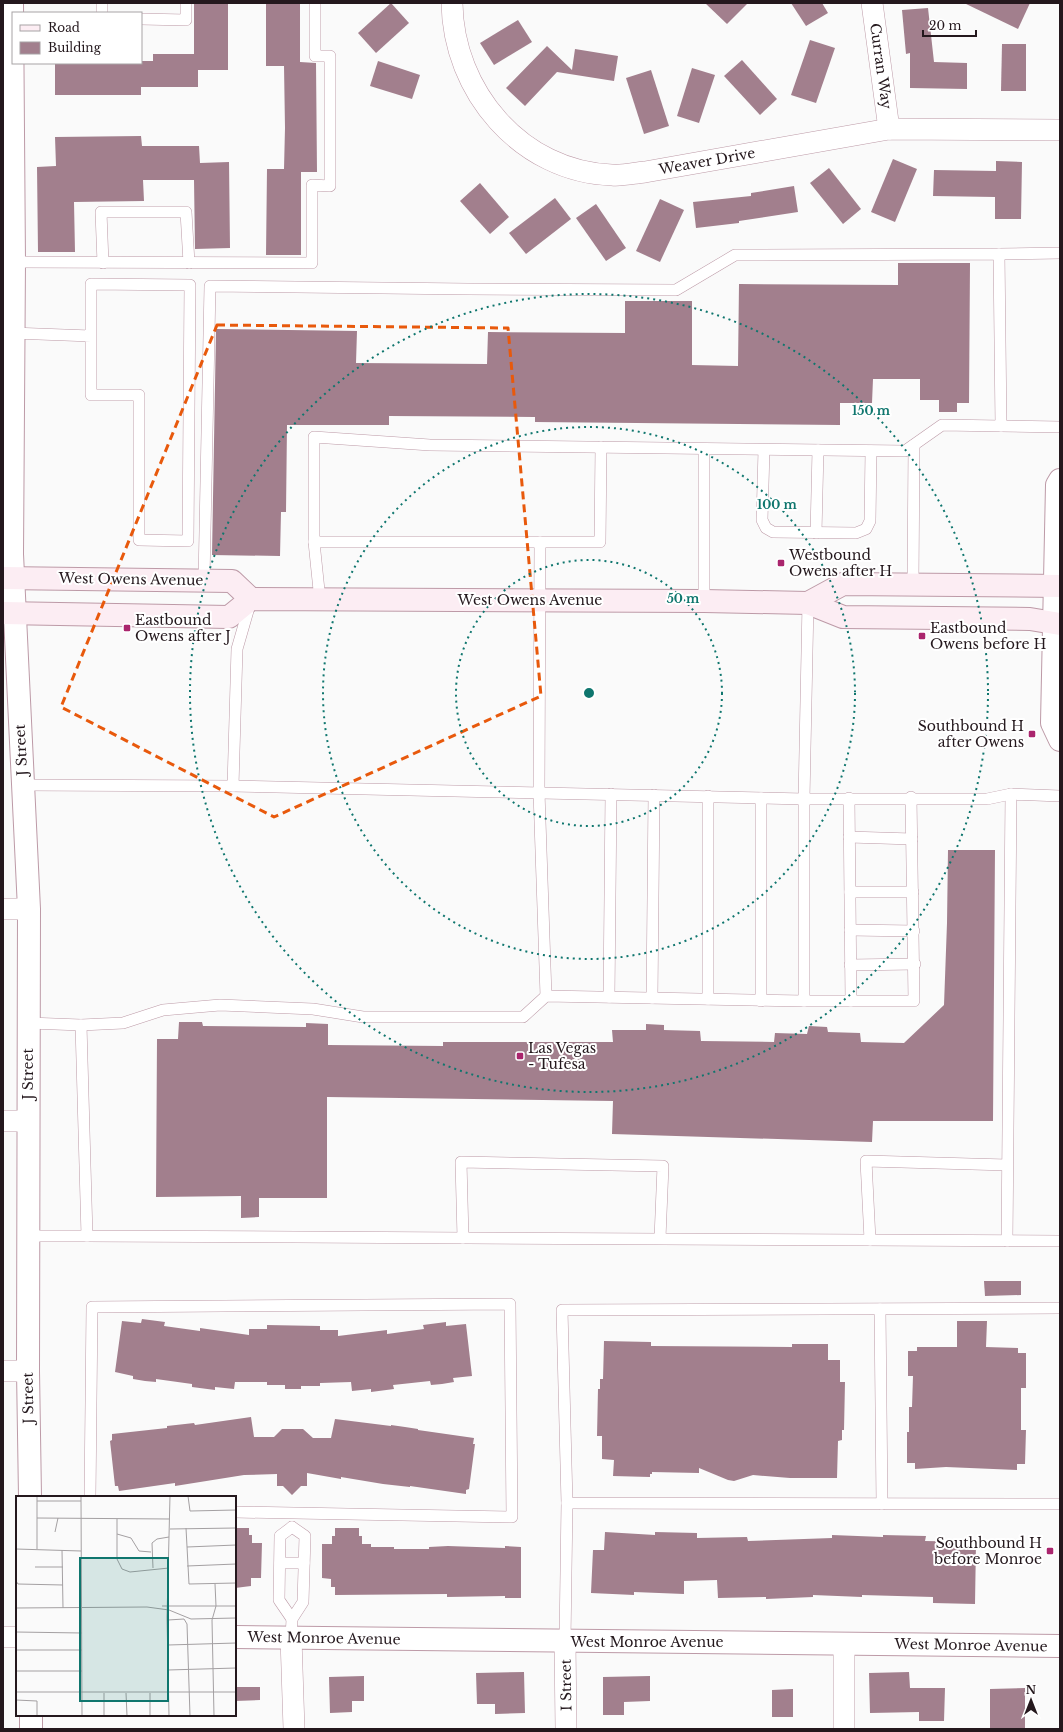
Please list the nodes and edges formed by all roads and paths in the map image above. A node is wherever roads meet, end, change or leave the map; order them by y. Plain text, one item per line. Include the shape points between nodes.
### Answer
1 (186, 3) edge
2 (315, 3) edge
3 (452, 3) edge
4 (872, 3) edge
5 (142, 19) edge
6 (12, 64) edge
7 (889, 129) junction
8 (1060, 130) edge
9 (1060, 253) edge
10 (999, 254) junction
11 (14, 262) junction
12 (103, 263) junction
13 (189, 263) junction
14 (12, 333) junction
15 (91, 336) junction
16 (1001, 426) junction
17 (1060, 427) edge
18 (914, 445) junction
19 (601, 447) junction
20 (704, 449) junction
21 (764, 450) junction
22 (818, 450) junction
23 (870, 451) junction
24 (1060, 480) edge
25 (8, 512) edge
26 (816, 532) junction
27 (314, 542) junction
28 (540, 542) junction
29 (8, 578) edge
30 (204, 580) junction
31 (913, 584) junction
32 (1058, 586) edge
33 (252, 599) junction
34 (320, 600) junction
35 (540, 600) junction
36 (704, 601) junction
37 (808, 603) junction
38 (9, 613) edge
39 (1057, 623) edge
40 (1060, 740) edge
41 (22, 785) junction
42 (233, 786) junction
43 (538, 792) junction
44 (611, 794) junction
45 (1011, 794) junction
46 (654, 795) junction
47 (708, 796) junction
48 (1060, 796) edge
49 (912, 797) junction
50 (761, 798) junction
51 (849, 798) junction
52 (804, 799) junction
53 (850, 837) junction
54 (912, 839) junction
55 (850, 892) junction
56 (913, 892) junction
57 (3, 908) edge
58 (29, 909) junction
59 (850, 930) junction
60 (914, 931) junction
61 (915, 964) junction
62 (850, 965) junction
63 (546, 996) junction
64 (609, 997) junction
65 (652, 998) junction
66 (708, 999) junction
67 (761, 1001) junction
68 (851, 1001) junction
69 (804, 1002) junction
70 (29, 1023) junction
71 (81, 1025) junction
72 (3, 1121) edge
73 (28, 1121) junction
74 (1008, 1165) junction
75 (28, 1236) junction
76 (86, 1236) junction
77 (463, 1238) junction
78 (660, 1238) junction
79 (870, 1240) junction
80 (1007, 1241) junction
81 (1060, 1241) edge
82 (1060, 1308) edge
83 (880, 1310) junction
84 (3, 1371) edge
85 (28, 1372) junction
86 (30, 1496) edge
87 (90, 1496) edge
88 (567, 1503) junction
89 (882, 1504) junction
90 (1060, 1504) edge
91 (236, 1512) edge
92 (292, 1512) junction
93 (292, 1527) junction
94 (280, 1562) junction
95 (304, 1563) junction
96 (292, 1628) junction
97 (3, 1637) edge
98 (16, 1637) edge
99 (236, 1638) edge
100 (565, 1641) junction
101 (844, 1644) junction
102 (1060, 1646) edge
103 (32, 1716) edge
104 (31, 1729) edge
105 (294, 1729) edge
106 (566, 1729) edge
107 (844, 1729) edge

1 - 5 lane via 186,20
2 - 13 lane via 315,56 330,56 330,186 312,185 312,263
3 - 7 street, Weaver Drive via 457,46 477,94 510,133 555,163 612,176
4 - 7 street, Curran Way
6 - 11 street, J Street
7 - 8 street, Weaver Drive
9 - 10 lane
10 - 16 lane
10 - 30 lane via 735,255 676,290 210,286
11 - 12 lane
11 - 14 street, J Street
12 - 13 lane
12 - 13 lane via 101,212 186,212
14 - 15 lane
14 - 25 street, J Street
15 - 15 lane via 91,284 190,285 188,541 139,540 139,395 91,395
16 - 17 lane
16 - 18 lane via 942,425
18 - 23 lane via 905,451
18 - 31 lane
19 - 20 lane
19 - 27 lane via 430,445 314,437
19 - 28 lane via 600,542
20 - 21 lane
20 - 36 lane
21 - 22 lane
21 - 26 lane via 762,520 766,528 773,532
22 - 23 lane
22 - 26 lane
23 - 26 lane via 870,521 866,529 856,533
24 - 32 street via 1056,485
25 - 29 street, J Street
27 - 28 lane
27 - 34 lane
28 - 35 lane
29 - 30 main road, West Owens Avenue
29 - 38 street, J Street
30 - 33 main road, West Owens Avenue via 232,581
31 - 32 main road, West Owens Avenue
31 - 37 main road, West Owens Avenue via 843,584
32 - 39 street
33 - 34 main road, West Owens Avenue
33 - 38 main road via 230,617
33 - 42 lane via 237,649
34 - 35 main road, West Owens Avenue
35 - 36 main road, West Owens Avenue
35 - 43 lane
36 - 37 main road, West Owens Avenue
37 - 39 main road, West Owens Avenue via 842,617 1030,619
37 - 52 lane
38 - 41 street, J Street
39 - 40 street via 1052,723
41 - 42 lane
41 - 58 street, J Street
42 - 43 lane
43 - 44 lane
43 - 63 lane
44 - 46 lane
44 - 64 lane
45 - 48 lane
45 - 49 lane via 987,799
45 - 74 lane
46 - 47 lane
46 - 65 lane
47 - 50 lane
47 - 66 lane
49 - 51 lane
49 - 54 lane
50 - 52 lane
50 - 67 lane
51 - 52 lane
51 - 53 lane
52 - 69 lane
53 - 54 lane
53 - 55 lane
54 - 56 lane
55 - 56 lane
55 - 59 lane
56 - 60 lane
57 - 58 street
58 - 70 street, J Street
59 - 60 lane
59 - 62 lane
60 - 61 lane
61 - 62 lane
61 - 68 lane via 914,1001
62 - 68 lane
63 - 64 lane
63 - 71 lane via 523,1017 363,1017 313,1009 220,1005 163,1010 123,1023
64 - 65 lane
65 - 66 lane
66 - 67 lane
67 - 69 lane
68 - 69 lane
70 - 71 lane
70 - 73 street, J Street
71 - 76 lane
72 - 73 street
73 - 75 street, J Street
74 - 79 lane via 866,1161
74 - 80 lane
75 - 76 lane
75 - 85 street, J Street
76 - 77 lane
77 - 78 lane
77 - 78 lane via 461,1162 663,1166
78 - 79 lane
79 - 80 lane
80 - 81 lane
82 - 83 lane
83 - 88 lane via 562,1310
83 - 89 lane
84 - 85 street
85 - 86 street, J Street
87 - 92 lane via 92,1306 510,1304 512,1517
88 - 89 lane
88 - 100 lane
89 - 90 lane
91 - 92 lane
92 - 93 lane
93 - 94 lane via 280,1536
93 - 95 lane via 305,1536
94 - 95 lane
94 - 96 lane via 279,1600
95 - 96 lane via 303,1602
96 - 99 street, West Monroe Avenue
96 - 100 street, West Monroe Avenue
96 - 105 street
97 - 98 street
100 - 101 street, West Monroe Avenue
100 - 106 street, I Street
101 - 102 street, West Monroe Avenue
101 - 107 street
103 - 104 street

